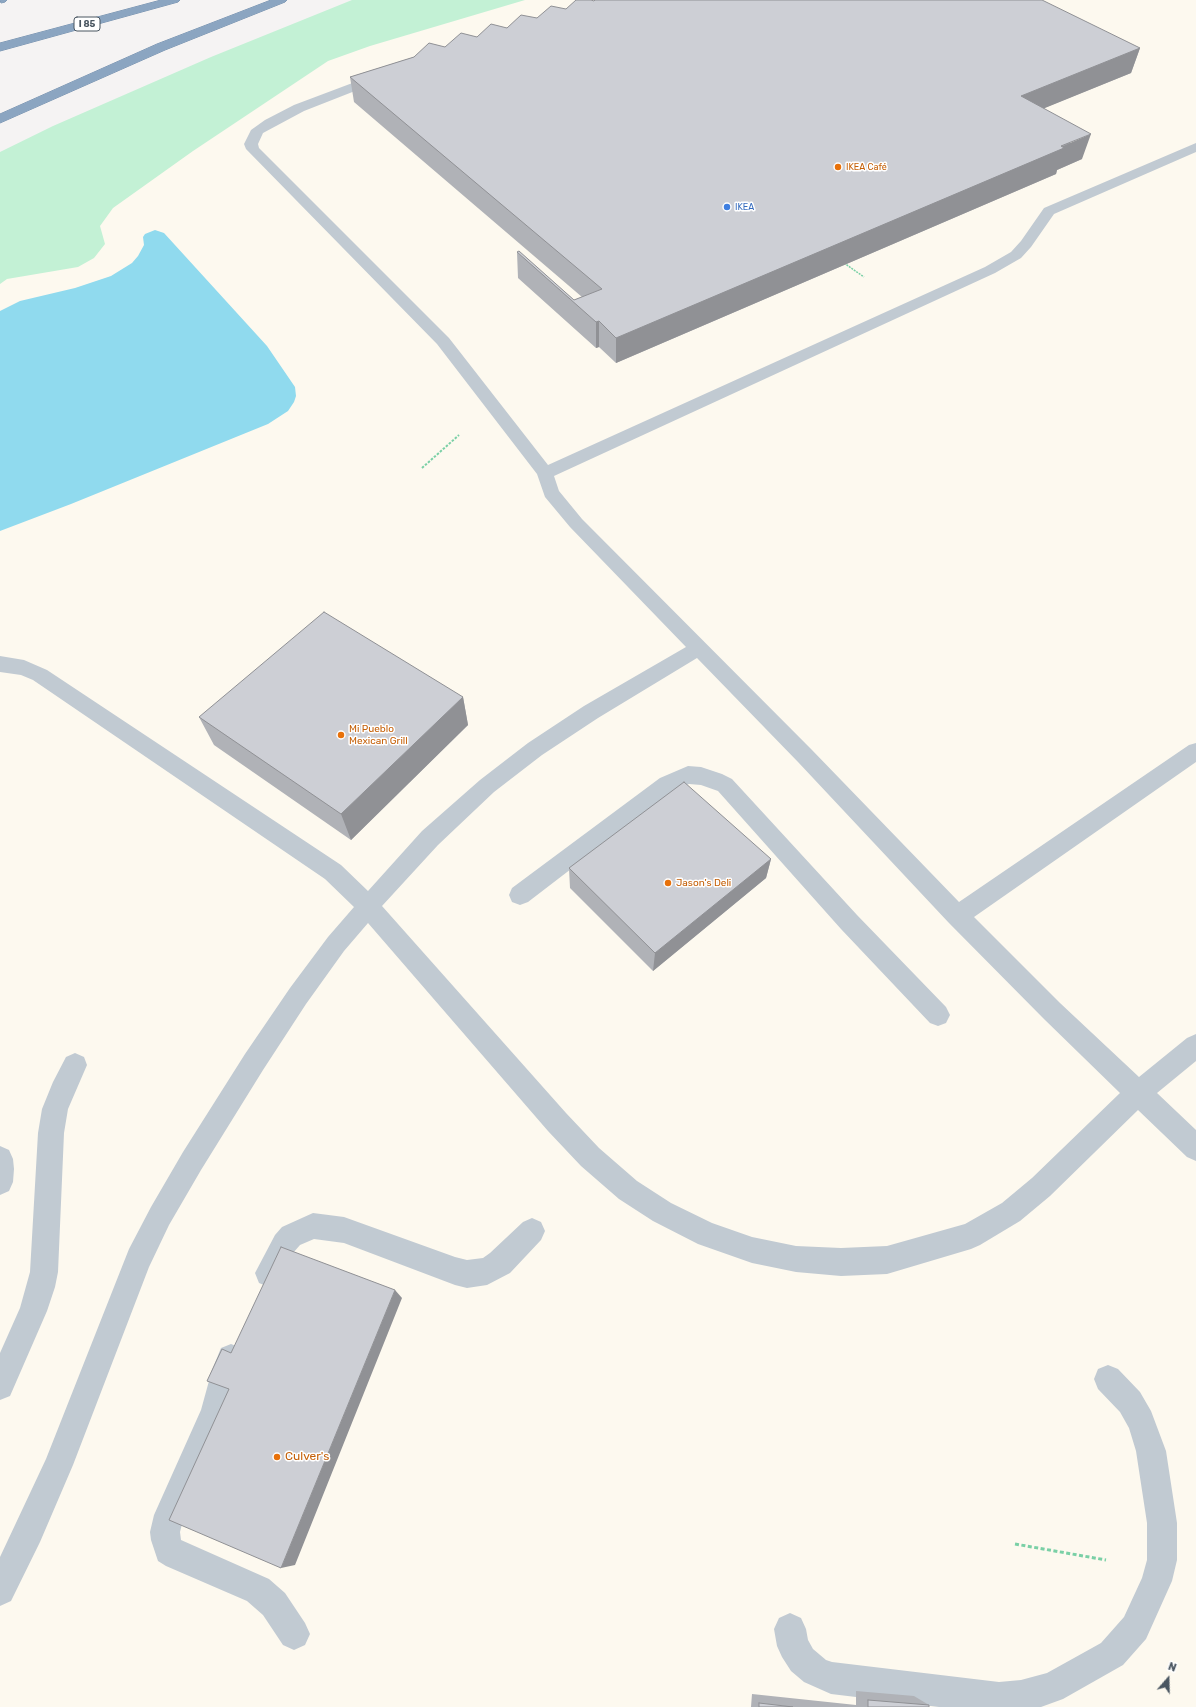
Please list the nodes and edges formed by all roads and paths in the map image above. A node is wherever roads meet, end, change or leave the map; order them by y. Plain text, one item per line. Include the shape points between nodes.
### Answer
1 (174, 0) edge
2 (281, 0) edge
3 (0, 47) edge
4 (390, 72) edge
5 (0, 119) edge
6 (1196, 147) edge
7 (840, 260) edge
8 (864, 277) dead end
9 (459, 435) dead end
10 (422, 468) dead end
11 (545, 473) junction
12 (699, 648) junction
13 (0, 664) edge
14 (1196, 751) edge
15 (520, 895) dead end
16 (368, 907) junction
17 (957, 916) junction
18 (938, 1015) dead end
19 (1196, 1046) edge
20 (75, 1065) dead end
21 (1138, 1093) junction
22 (1196, 1148) edge
23 (0, 1159) edge
24 (0, 1182) edge
25 (532, 1231) dead end
26 (258, 1298) edge
27 (241, 1334) edge
28 (1108, 1380) dead end
29 (0, 1386) edge
30 (1015, 1544) dead end
31 (1106, 1560) dead end
32 (0, 1590) edge
33 (790, 1629) dead end
34 (294, 1634) dead end

1 - 3 highway, I 85
2 - 5 highway via 161,47
4 - 11 street via 299,108 270,123 258,130 251,144 253,149 443,341
6 - 11 street via 1049,211 1016,256 990,270
7 - 8 path
9 - 10 path
11 - 12 street via 551,493 576,523
12 - 16 street via 591,712 535,749 487,786 430,838
12 - 17 street
13 - 16 street via 24,668 40,675 333,872
14 - 17 street
15 - 18 street via 667,784 688,775 715,780 725,785 849,922
16 - 21 street via 590,1157 628,1190 662,1212 707,1235 752,1250 796,1259 841,1262 886,1260 971,1236 1011,1212 1041,1187
16 - 32 street via 336,944 298,996 254,1062 160,1216 107,1337 58,1465
17 - 21 street
19 - 21 street
20 - 29 street via 55,1110 51,1132 41,1287
21 - 22 street
23 - 24 street
25 - 26 street via 500,1263 487,1271 468,1274 344,1230 313,1226 292,1236 284,1244
27 - 34 street via 226,1370 212,1418 169,1515 166,1540 169,1550 177,1555 258,1590 274,1604
28 - 33 street via 1130,1402 1141,1421 1151,1451 1162,1523 1162,1560 1157,1581 1135,1628 1112,1654 1052,1688 1021,1696 999,1698 831,1678 815,1671 802,1660 793,1646
30 - 31 path

